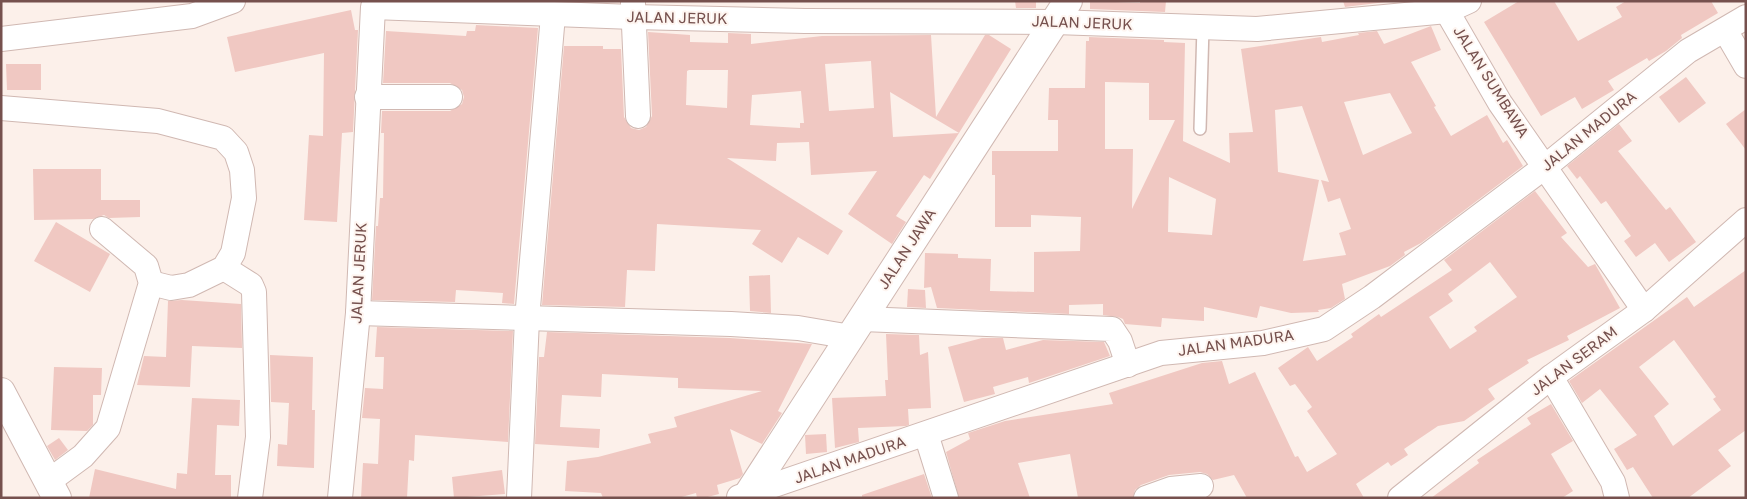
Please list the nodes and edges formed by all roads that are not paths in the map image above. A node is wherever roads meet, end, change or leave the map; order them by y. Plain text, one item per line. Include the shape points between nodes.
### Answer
1 (233, 1) edge
2 (1469, 1) edge
3 (374, 4) edge
4 (1444, 6) edge
5 (509, 7) edge
6 (633, 9) edge
7 (803, 11) edge
8 (1061, 12) edge
9 (553, 14) junction
10 (1746, 17) edge
11 (1203, 27) junction
12 (1725, 30) junction
13 (1, 39) edge
14 (1746, 66) edge
15 (450, 97) dead end
16 (367, 98) junction
17 (1, 108) edge
18 (638, 116) dead end
19 (1200, 130) dead end
20 (1546, 166) junction
21 (1746, 220) edge
22 (102, 229) dead end
23 (224, 268) junction
24 (152, 283) junction
25 (1644, 310) junction
26 (358, 313) junction
27 (526, 319) junction
28 (856, 328) junction
29 (1128, 365) junction
30 (1551, 378) junction
31 (1, 392) edge
32 (926, 434) junction
33 (1201, 486) dead end
34 (53, 489) edge
35 (745, 496) edge
36 (250, 498) edge
37 (340, 498) edge
38 (519, 498) edge
39 (946, 498) edge
40 (1146, 498) edge
41 (1400, 498) edge
42 (1617, 498) edge

1 - 13 street via 192,16
2 - 4 street, JALAN JERUK
3 - 5 street, JALAN JERUK
3 - 16 street, JALAN JERUK
4 - 11 street, JALAN JERUK via 1257,30
4 - 20 street, JALAN SUMBAWA via 1500,103
5 - 9 street, JALAN JERUK
6 - 7 street, JALAN JERUK
6 - 9 street, JALAN JERUK
6 - 18 street
7 - 8 street, JALAN JERUK
8 - 11 street, JALAN JERUK
8 - 28 street, JALAN JAWA
9 - 27 street
10 - 12 street, JALAN MADURA
11 - 19 lane
12 - 14 street
12 - 20 street, JALAN MADURA via 1688,51
15 - 16 street
16 - 26 street, JALAN JERUK
17 - 23 street via 158,121 223,138 236,152 242,170 244,198 233,253
20 - 25 street, JALAN SUMBAWA
20 - 29 street, JALAN MADURA via 1372,297 1324,329 1263,342 1161,353
21 - 25 street, JALAN SERAM
22 - 24 street via 146,266
23 - 24 street via 189,285 171,288
23 - 36 street via 251,285 254,292 258,437
24 - 34 street via 108,428
25 - 30 street, JALAN SERAM
26 - 27 street
26 - 37 street, JALAN JERUK
27 - 28 street
27 - 38 street
28 - 29 street via 1112,329
28 - 35 street, JALAN JAWA
29 - 32 street, JALAN MADURA
30 - 41 street, JALAN SERAM
30 - 42 street via 1612,482
31 - 34 street
32 - 35 street, JALAN MADURA
32 - 39 street
33 - 40 street via 1171,489

